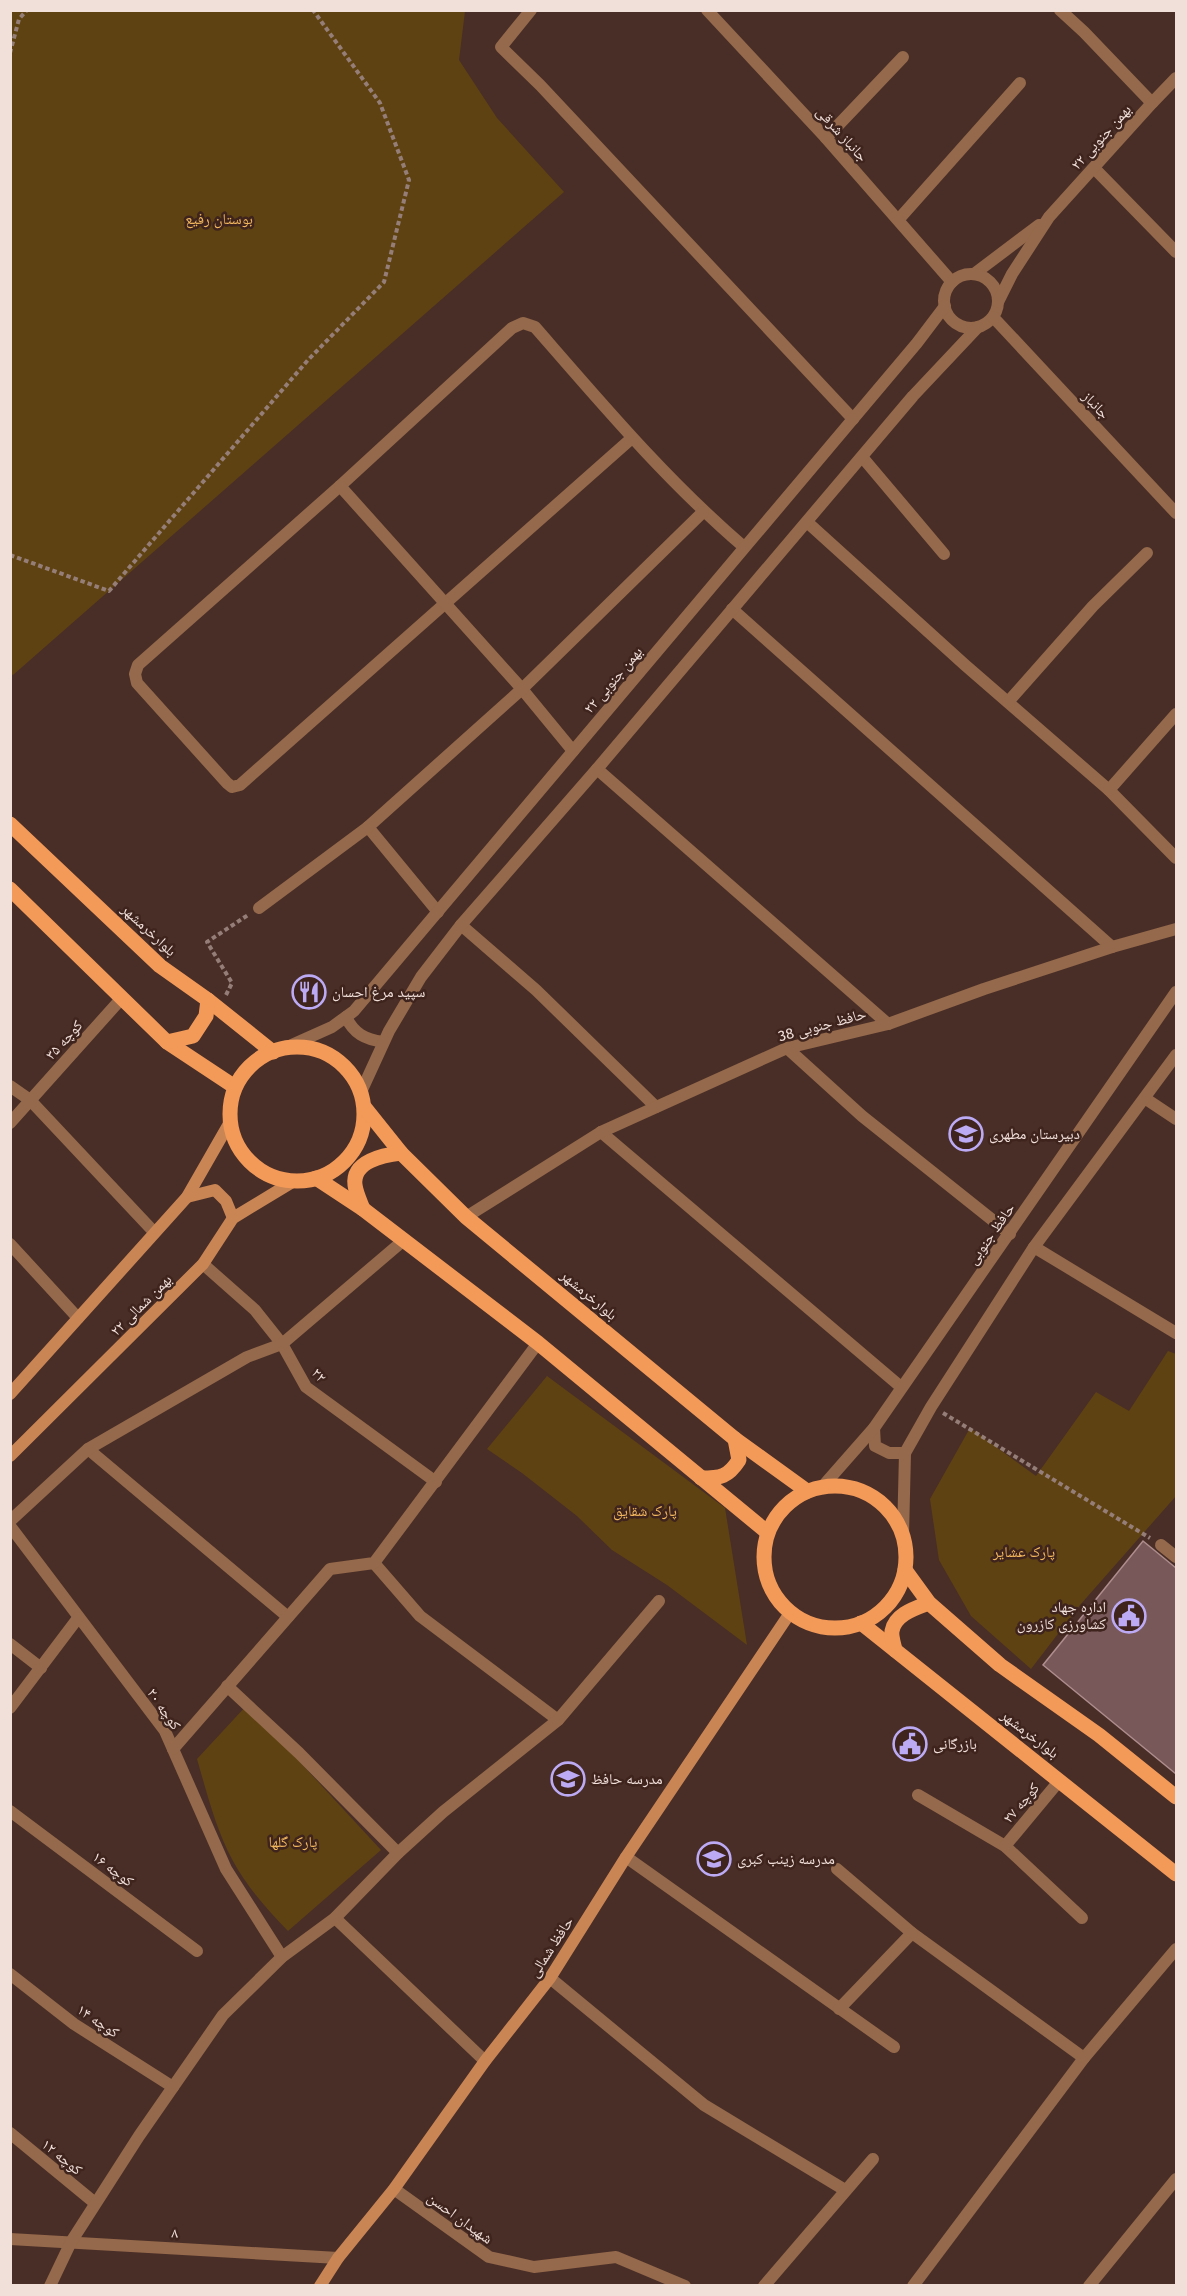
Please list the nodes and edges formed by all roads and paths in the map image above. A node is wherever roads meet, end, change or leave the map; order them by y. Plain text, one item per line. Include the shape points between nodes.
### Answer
1 (27, 10) edge
2 (313, 10) edge
3 (531, 10) edge
4 (707, 10) edge
5 (1060, 10) edge
6 (10, 52) edge
7 (903, 57) dead end
8 (1176, 78) edge
9 (1020, 83) dead end
10 (1152, 102) junction
11 (826, 138) junction
12 (1094, 168) junction
13 (1049, 217) junction
14 (899, 219) junction
15 (1176, 252) edge
16 (974, 274) junction
17 (952, 282) junction
18 (998, 302) junction
19 (945, 306) junction
20 (993, 317) junction
21 (978, 327) junction
22 (853, 419) junction
23 (632, 438) junction
24 (863, 458) junction
25 (340, 486) junction
26 (703, 513) junction
27 (1176, 513) edge
28 (807, 522) junction
29 (744, 547) junction
30 (1147, 553) dead end
31 (944, 554) dead end
32 (10, 555) edge
33 (446, 604) junction
34 (732, 609) junction
35 (522, 690) junction
36 (1008, 702) junction
37 (1176, 714) edge
38 (573, 752) junction
39 (597, 769) junction
40 (1108, 790) junction
41 (10, 824) edge
42 (368, 826) junction
43 (1176, 858) edge
44 (10, 889) edge
45 (259, 908) joint
46 (438, 912) junction
47 (461, 926) junction
48 (1176, 929) edge
49 (1112, 947) junction
50 (1176, 992) edge
51 (121, 999) junction
52 (214, 1005) junction
53 (346, 1017) junction
54 (888, 1024) junction
55 (167, 1042) junction
56 (383, 1042) junction
57 (787, 1048) junction
58 (279, 1050) junction
59 (1176, 1055) edge
60 (10, 1086) edge
61 (235, 1088) junction
62 (361, 1092) junction
63 (1146, 1098) junction
64 (30, 1100) junction
65 (656, 1107) junction
66 (365, 1108) junction
67 (1176, 1119) edge
68 (230, 1122) junction
69 (10, 1123) edge
70 (601, 1132) junction
71 (401, 1153) junction
72 (316, 1178) junction
73 (294, 1181) junction
74 (187, 1197) junction
75 (363, 1209) junction
76 (466, 1217) junction
77 (233, 1218) junction
78 (154, 1232) junction
79 (1010, 1234) junction
80 (404, 1240) junction
81 (10, 1245) edge
82 (1034, 1247) junction
83 (203, 1264) junction
84 (78, 1317) junction
85 (1176, 1333) edge
86 (538, 1343) junction
87 (282, 1344) junction
88 (901, 1387) junction
89 (10, 1394) edge
90 (931, 1407) junction
91 (874, 1428) junction
92 (735, 1439) junction
93 (88, 1449) junction
94 (905, 1454) junction
95 (10, 1456) edge
96 (702, 1478) junction
97 (436, 1482) junction
98 (823, 1486) junction
99 (807, 1491) junction
100 (10, 1521) edge
101 (10, 1526) edge
102 (767, 1532) junction
103 (903, 1536) junction
104 (1161, 1545) joint
105 (1176, 1557) edge
106 (374, 1563) junction
107 (905, 1570) junction
108 (658, 1600) dead end
109 (929, 1603) junction
110 (790, 1613) junction
111 (288, 1617) junction
112 (78, 1618) junction
113 (861, 1623) junction
114 (10, 1644) edge
115 (895, 1650) junction
116 (41, 1668) junction
117 (227, 1686) junction
118 (10, 1708) edge
119 (558, 1720) junction
120 (172, 1749) junction
121 (1060, 1780) junction
122 (918, 1795) dead end
123 (1176, 1797) edge
124 (10, 1810) edge
125 (1005, 1846) junction
126 (398, 1853) junction
127 (626, 1857) junction
128 (837, 1869) dead end
129 (1176, 1874) edge
130 (335, 1918) junction
131 (1082, 1918) dead end
132 (912, 1933) junction
133 (1176, 1949) edge
134 (197, 1951) dead end
135 (282, 1957) junction
136 (10, 1974) edge
137 (550, 1978) junction
138 (839, 2009) junction
139 (894, 2047) dead end
140 (1084, 2058) junction
141 (485, 2061) junction
142 (173, 2087) junction
143 (10, 2133) edge
144 (873, 2159) dead end
145 (1176, 2179) edge
146 (394, 2189) junction
147 (845, 2190) junction
148 (95, 2203) junction
149 (10, 2239) edge
150 (70, 2242) junction
151 (338, 2258) junction
152 (50, 2286) edge
153 (320, 2286) edge
154 (686, 2286) edge
155 (764, 2286) edge
156 (913, 2286) edge
157 (1089, 2286) edge

1 - 6 path via 19,20
2 - 32 path via 380,103 410,180 384,282 308,360 109,591
3 - 22 street via 501,47
4 - 11 street, جانباز شرقی
5 - 10 street
7 - 11 street
8 - 10 street, ۲۲ بهمن جنوبی
9 - 14 street
10 - 12 street, ۲۲ بهمن جنوبی
11 - 14 street, جانباز شرقی
12 - 13 street, ۲۲ بهمن جنوبی
12 - 15 street
13 - 16 street, ۲۲ بهمن جنوبی
13 - 18 street, ۲۲ بهمن جنوبی
14 - 17 street, جانباز شرقی
16 - 17 street
16 - 18 street via 994,286
17 - 19 street via 944,297
18 - 20 street
19 - 21 street via 960,326
19 - 22 street, ۲۲ بهمن جنوبی
20 - 21 street
20 - 27 street, جانباز
21 - 24 street via 913,396
22 - 29 street, ۲۲ بهمن جنوبی
23 - 25 street via 535,327 523,323 512,328
23 - 26 street
23 - 33 street
24 - 28 street
24 - 31 street
25 - 33 street
25 - 33 street via 138,665 137,683 232,787 240,785
26 - 29 street
26 - 35 street
28 - 34 street
28 - 36 street
29 - 38 street, ۲۲ بهمن جنوبی
30 - 36 street via 1093,606
33 - 35 street
34 - 39 street
34 - 49 street
35 - 38 street
35 - 42 street
36 - 40 street
37 - 40 street
38 - 46 street, ۲۲ بهمن جنوبی
39 - 47 street
39 - 54 street
40 - 43 street
41 - 52 main road, بلوارخرمشهر via 160,966
42 - 45 street
42 - 46 street
44 - 51 main road
45 - 52 path via 207,942 232,983
46 - 53 street, ۲۲ بهمن جنوبی
47 - 56 street via 421,977
47 - 65 street via 536,990
48 - 49 street, حافظ جنوبی 38
49 - 54 street, حافظ جنوبی 38
50 - 79 street, حافظ جنوبی
51 - 55 main road
51 - 64 street, کوچه ۳۵
52 - 55 main road via 193,1036
52 - 58 main road, بلوارخرمشهر
53 - 56 street via 359,1035
53 - 58 street, ۲۲ بهمن جنوبی via 332,1028
54 - 57 street, حافظ جنوبی 38
55 - 61 main road
56 - 62 street
57 - 65 street, حافظ جنوبی 38
57 - 79 street via 862,1116
58 - 61 main road via 257,1060
58 - 62 main road via 310,1048 334,1058 354,1078
59 - 63 street
60 - 64 street
61 - 68 main road
62 - 66 main road
63 - 67 street
63 - 82 street
64 - 69 street, کوچه ۳۵
64 - 78 street
65 - 70 street, حافظ جنوبی 38
66 - 71 main road, بلوارخرمشهر
66 - 72 main road via 359,1142 349,1157 337,1169
68 - 73 main road via 234,1139 255,1166 269,1176
68 - 74 main road
70 - 76 street, حافظ جنوبی 38
70 - 88 street
71 - 75 main road via 380,1156 361,1167 354,1184
71 - 76 main road, بلوارخرمشهر
72 - 73 main road
72 - 75 main road
73 - 77 main road, ۲۲ بهمن شمالی
74 - 77 main road via 215,1190 226,1201
74 - 78 main road
75 - 80 main road
76 - 92 main road, بلوارخرمشهر
77 - 83 main road, ۲۲ بهمن شمالی
78 - 84 main road
79 - 88 street, حافظ جنوبی
80 - 86 main road
80 - 87 street
81 - 84 street
82 - 85 street
82 - 90 street
83 - 87 street, ۲۲ via 255,1310
83 - 95 main road, ۲۲ بهمن شمالی
84 - 89 main road
86 - 96 main road
86 - 97 street
87 - 93 street via 247,1357
87 - 97 street, ۲۲ via 306,1387
88 - 91 street, حافظ جنوبی
90 - 94 street
90 - 104 path
91 - 94 street via 875,1446 889,1453
91 - 98 street, حافظ جنوبی
92 - 96 main road via 739,1460 730,1473
92 - 99 main road, بلوارخرمشهر
93 - 100 street
93 - 111 street
94 - 103 street
96 - 102 main road
97 - 106 street
98 - 99 main road
98 - 103 main road via 840,1485 872,1496 886,1507
99 - 102 main road via 783,1508
101 - 112 street, کوچه ۲۰
102 - 110 main road via 765,1576
103 - 107 main road
104 - 105 street
106 - 111 street via 330,1569
106 - 119 street via 420,1616
107 - 109 main road
107 - 113 main road via 890,1602
108 - 119 street
109 - 115 main road via 898,1619 892,1631
109 - 123 main road via 1000,1665
110 - 113 main road via 822,1627 842,1628
110 - 127 main road, حافظ شمالی
111 - 117 street
112 - 116 street
112 - 120 street, کوچه ۲۰ via 165,1731
113 - 115 main road, بلوارخرمشهر
114 - 116 street
115 - 121 main road, بلوارخرمشهر
116 - 118 street
117 - 120 street
117 - 126 street
119 - 126 street
120 - 135 street, کوچه ۲۰ via 226,1869
121 - 125 street, کوچه ۲۷
121 - 129 main road, بلوارخرمشهر
122 - 125 street
124 - 134 street, کوچه ۱۶
125 - 131 street
126 - 130 street
127 - 137 main road, حافظ شمالی
127 - 138 street
128 - 132 street
130 - 135 street
130 - 141 street
132 - 138 street
132 - 140 street
133 - 140 street
135 - 142 street via 223,2016
136 - 142 street, کوچه ۱۴ via 74,2024
137 - 141 main road, حافظ شمالی
137 - 147 street via 704,2105
138 - 139 street
140 - 156 street
141 - 146 main road, حافظ شمالی
142 - 148 street
143 - 148 street, کوچه ۱۲
144 - 147 street
145 - 157 street
146 - 151 main road, حافظ شمالی
146 - 154 street, شهیدان احسن via 489,2257 534,2267 616,2257
147 - 155 street
148 - 150 street
149 - 150 street, ۸
150 - 151 street, ۸
150 - 152 street
151 - 153 main road, حافظ شمالی

